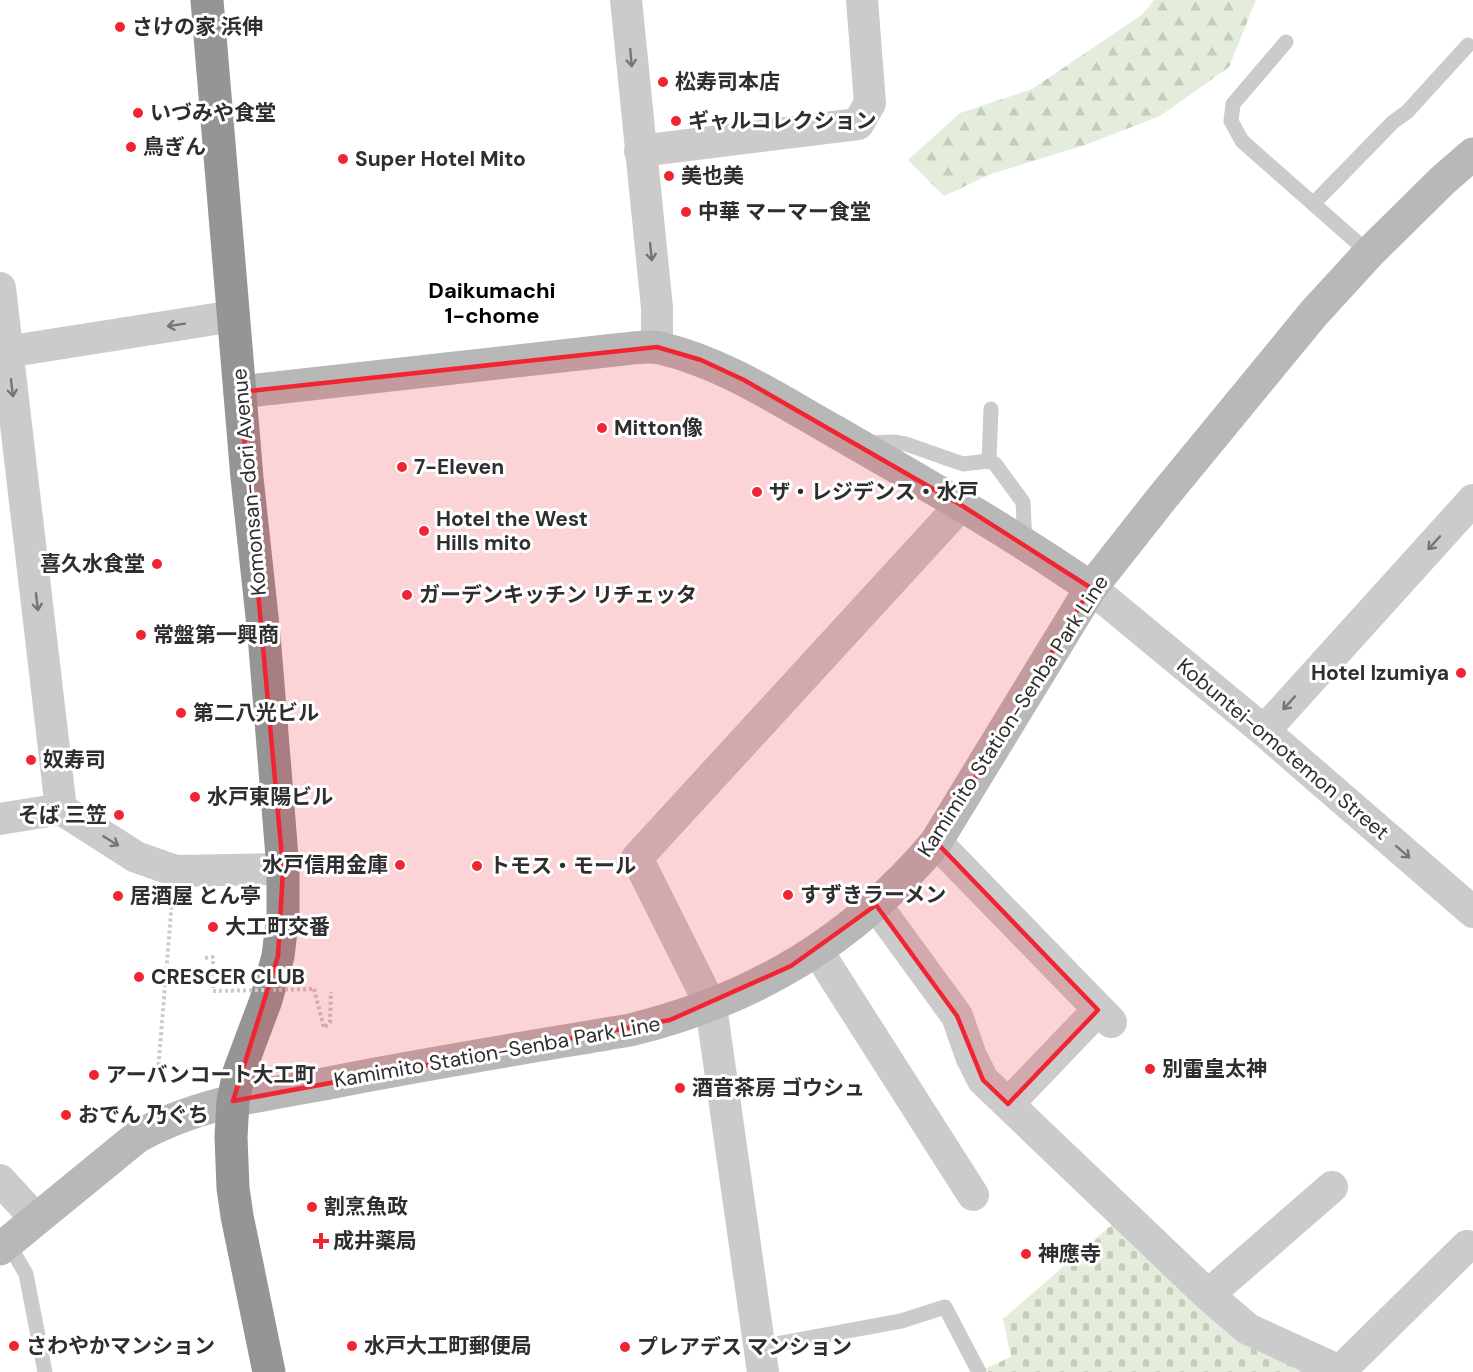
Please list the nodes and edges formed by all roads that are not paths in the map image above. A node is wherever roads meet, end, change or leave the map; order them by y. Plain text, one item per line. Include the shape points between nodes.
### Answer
1 (207, 0) edge
2 (626, 0) edge
3 (862, 0) edge
4 (1286, 42) dead end
5 (1468, 45) dead end
6 (640, 151) junction
7 (1473, 154) edge
8 (1312, 204) junction
9 (1369, 253) junction
10 (0, 288) edge
11 (234, 316) junction
12 (657, 347) junction
13 (4, 352) edge
14 (240, 392) junction
15 (991, 409) dead end
16 (855, 443) junction
17 (989, 461) junction
18 (1473, 500) edge
19 (961, 505) junction
20 (1025, 544) junction
21 (1091, 588) junction
22 (1264, 731) junction
23 (61, 809) junction
24 (0, 819) edge
25 (936, 842) junction
26 (283, 868) junction
27 (876, 905) junction
28 (1473, 912) edge
29 (817, 950) junction
30 (711, 1006) junction
31 (233, 1101) junction
32 (1008, 1104) junction
33 (0, 1180) edge
34 (1332, 1187) dead end
35 (973, 1195) dead end
36 (36, 1219) junction
37 (4, 1246) edge
38 (1467, 1246) dead end
39 (1208, 1295) junction
40 (762, 1359) edge
41 (45, 1372) edge
42 (269, 1372) edge
43 (979, 1372) edge
44 (1341, 1372) edge

1 - 11 highway, Komonsan-dori Avenue
2 -> 6 street
3 - 6 street via 870,103 858,124
4 - 8 lane via 1233,104 1231,121 1242,141
5 - 8 lane
6 -> 12 street via 657,308
7 - 9 main road, Kamimito Station-Senba Park Line
8 - 9 lane
9 - 21 main road, Kamimito Station-Senba Park Line via 1314,313
10 - 13 street
11 -> 13 street
11 - 14 highway, Komonsan-dori Avenue
12 - 14 main road
12 - 16 main road via 701,360 744,380
13 -> 23 street
14 - 26 highway, Komonsan-dori Avenue
15 - 17 lane
16 - 17 lane via 906,444 963,464
16 - 19 main road
17 - 20 lane via 1023,502
18 -> 22 street
19 - 20 main road
19 - 30 street via 637,858
20 - 21 main road
21 - 22 street, Kobuntei-omotemon Street
21 - 25 main road, Kamimito Station-Senba Park Line
22 -> 28 street, Kobuntei-omotemon Street
23 - 24 street
23 -> 26 street via 136,857 176,871
25 - 27 main road, Kamimito Station-Senba Park Line
25 - 32 street via 1105,1016
26 - 31 highway, Komonsan-dori Avenue via 278,956
27 - 29 main road, Kamimito Station-Senba Park Line
27 - 32 street via 957,1016 970,1056 983,1080
29 - 30 main road, Kamimito Station-Senba Park Line
29 - 35 street
30 - 31 main road, Kamimito Station-Senba Park Line via 630,1030
30 - 40 street
31 - 36 main road, Kamimito Station-Senba Park Line via 162,1122 137,1137
31 - 42 highway, Komonsan-dori Avenue via 233,1188
32 - 39 street
33 - 36 street
34 - 39 street
36 - 37 main road, Kamimito Station-Senba Park Line
37 - 41 lane via 26,1274
38 - 44 street
39 - 44 street via 1248,1329
40 - 43 lane via 945,1308

